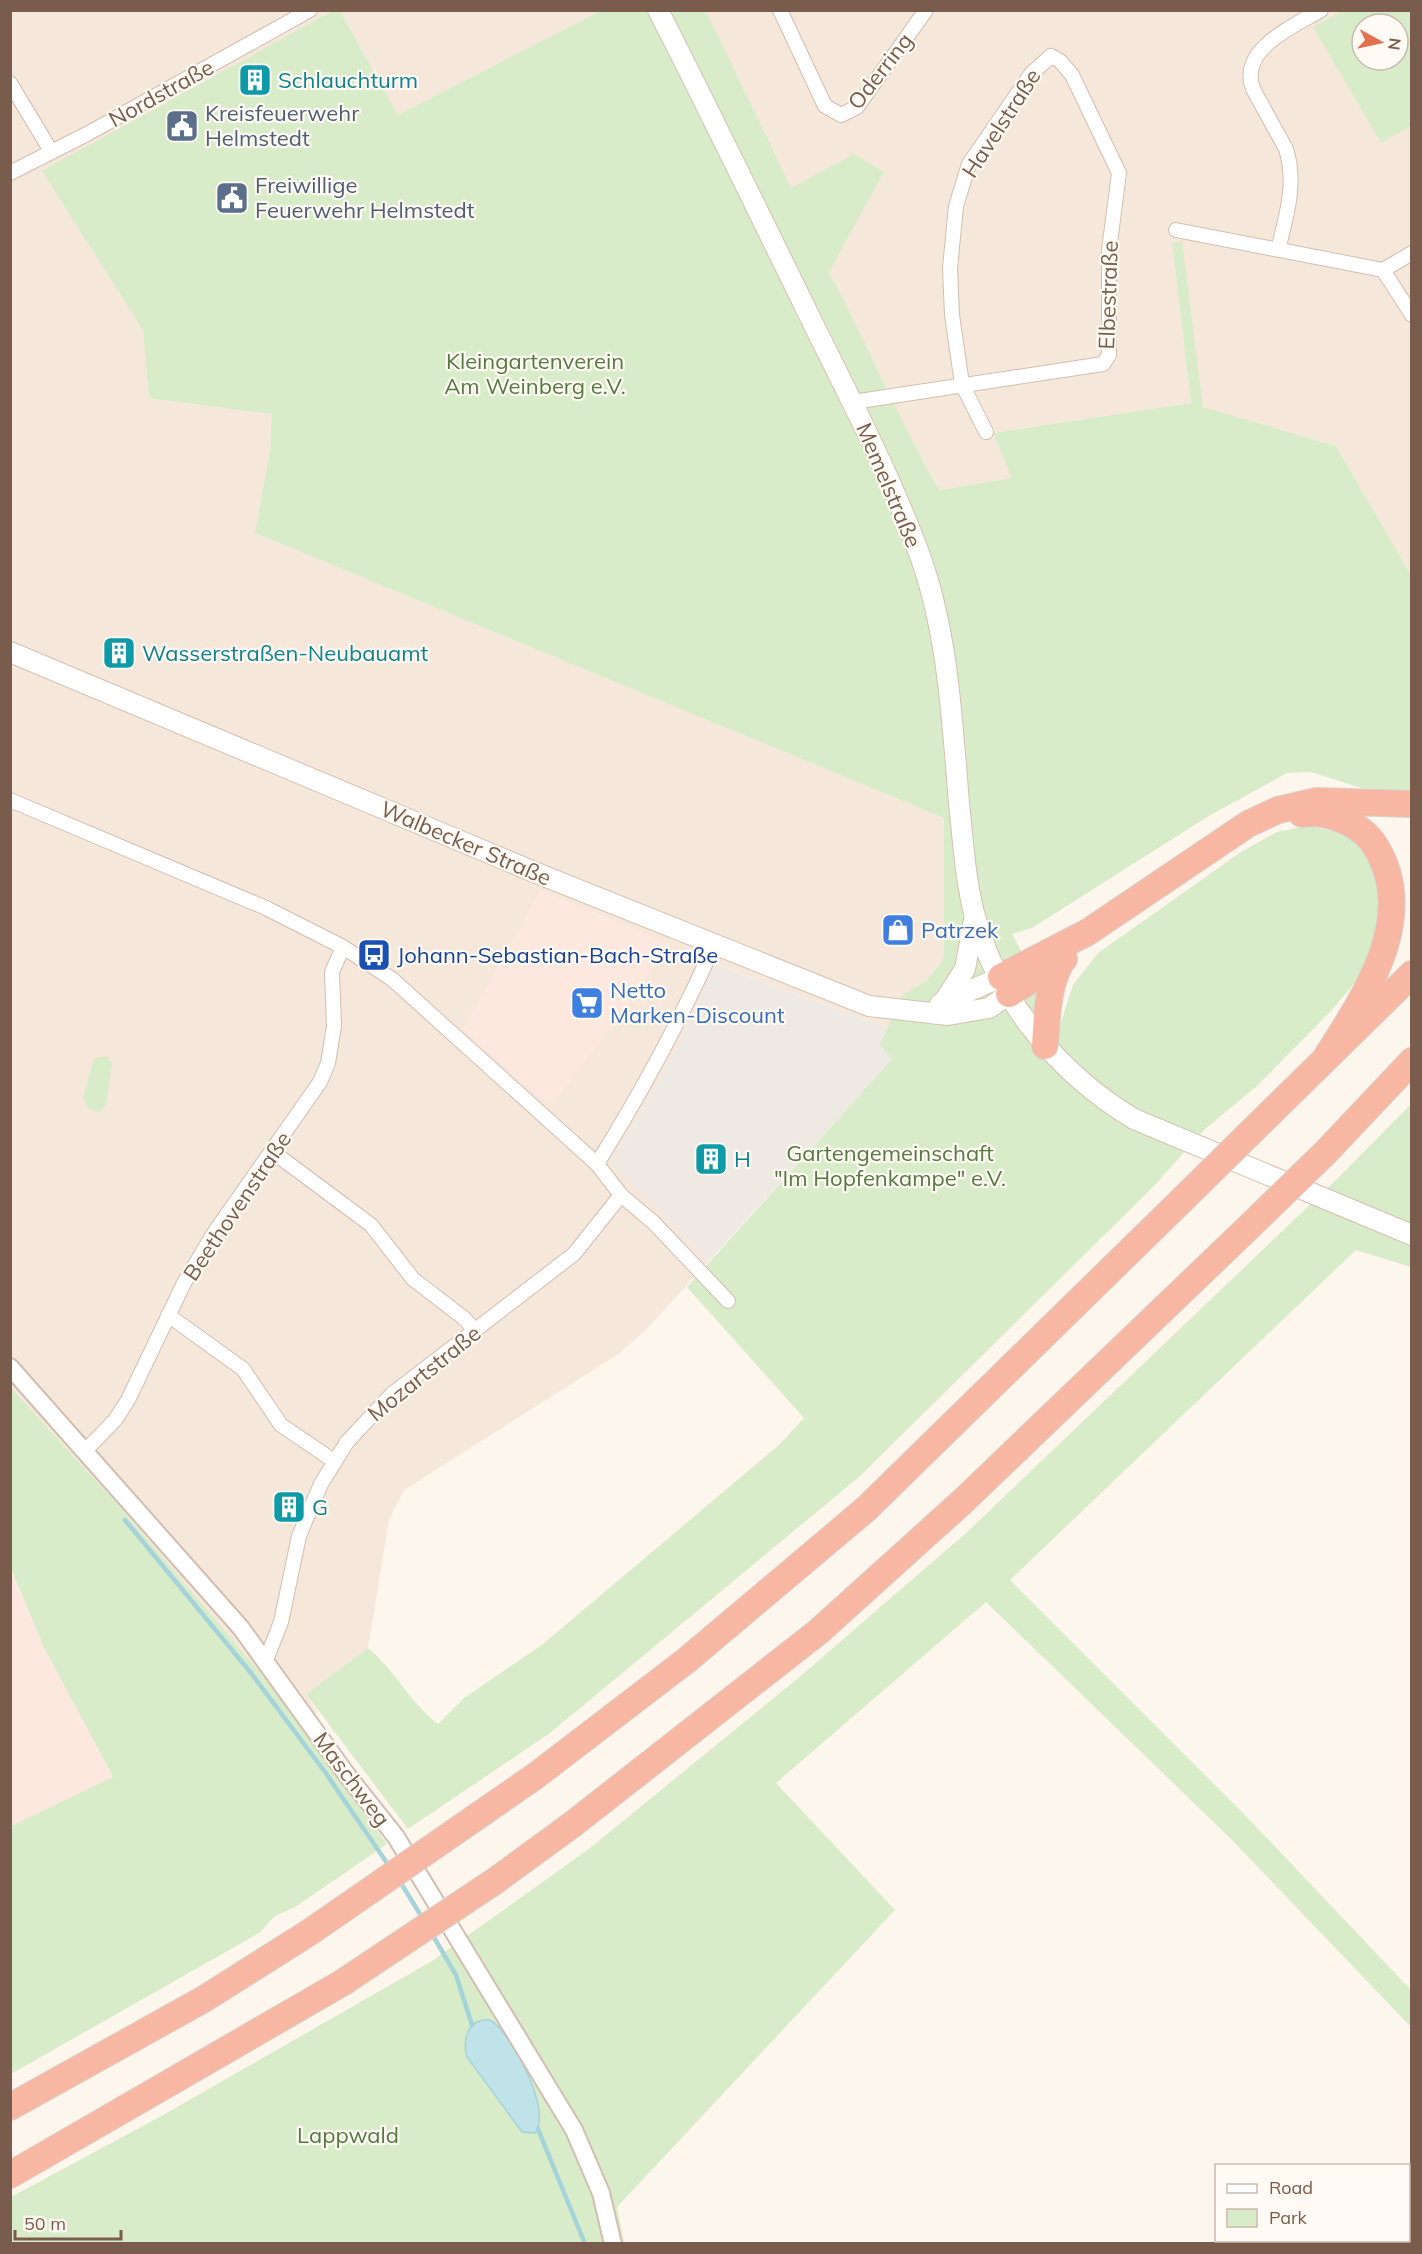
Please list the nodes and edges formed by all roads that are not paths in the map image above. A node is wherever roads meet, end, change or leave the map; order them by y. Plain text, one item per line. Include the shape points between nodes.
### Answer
1 (310, 10) edge
2 (658, 10) edge
3 (926, 10) edge
4 (1321, 10) edge
5 (780, 11) edge
6 (1060, 61) joint
7 (10, 83) edge
8 (51, 152) junction
9 (10, 173) edge
10 (1176, 230) dead end
11 (1278, 250) junction
12 (1412, 253) edge
13 (1383, 270) junction
14 (1412, 315) edge
15 (962, 384) junction
16 (853, 402) junction
17 (986, 432) dead end
18 (10, 652) edge
19 (10, 800) edge
20 (1412, 804) edge
21 (1248, 824) junction
22 (974, 914) junction
23 (1089, 932) junction
24 (714, 945) junction
25 (342, 947) junction
26 (1060, 964) junction
27 (1412, 974) edge
28 (1005, 986) junction
29 (936, 1007) junction
30 (1045, 1046) junction
31 (1325, 1059) junction
32 (1407, 1066) edge
33 (273, 1152) junction
34 (597, 1164) junction
35 (621, 1195) junction
36 (1412, 1235) edge
37 (728, 1301) dead end
38 (168, 1315) junction
39 (475, 1331) junction
40 (10, 1367) edge
41 (86, 1451) junction
42 (334, 1461) junction
43 (266, 1660) junction
44 (10, 2107) edge
45 (10, 2175) edge
46 (613, 2244) edge

1 - 8 street, Nordstraße
2 - 16 main road, Memelstraße
3 - 5 street, Oderring via 857,107 841,115 825,106
4 - 11 street via 1267,44 1258,52 1252,68 1250,82 1290,159 1289,206
6 - 15 street, Havelstraße via 1051,56 1031,74 964,175 956,206 950,268
6 - 15 street, Elbestraße via 1072,75 1119,172 1108,250 1109,355 1103,364
7 - 8 street
8 - 9 street, Nordstraße
10 - 11 street
11 - 13 street
12 - 13 street
13 - 14 street
15 - 16 street, Elbestraße
15 - 17 street
16 - 22 main road, Memelstraße via 905,517 930,589 950,696 966,873
18 - 24 main road, Walbecker Straße
19 - 25 street via 266,908
20 - 21 highway via 1317,801 1278,810
21 - 23 highway
21 - 31 highway via 1306,814 1330,816 1352,824 1368,836 1392,868 1398,887 1397,927 1390,950
22 - 28 main road, Memelstraße via 984,945
22 - 29 main road via 965,969
23 - 26 highway
23 - 28 highway
24 - 29 main road, Walbecker Straße via 868,1006
24 - 34 street via 675,1031
25 - 33 street, Beethovenstraße via 332,972 335,1012 328,1063 320,1083
25 - 34 street via 392,979
26 - 28 highway
26 - 30 highway via 1047,1003
27 - 31 highway
28 - 29 main road, Walbecker Straße via 982,1010 948,1015
28 - 30 main road, Memelstraße
30 - 36 main road, Memelstraße via 1073,1074 1134,1119
31 - 44 highway, bridge via 866,1509 687,1660 534,1777 310,1932 204,1999
32 - 45 highway, bridge via 1251,1225 962,1502 818,1632 495,1881 342,1983
33 - 38 street, Beethovenstraße via 214,1233
33 - 39 street via 371,1225 413,1279
34 - 35 street
35 - 37 street via 654,1223
35 - 39 street, Mozartstraße via 574,1254
38 - 41 street, Beethovenstraße via 128,1400
38 - 42 street via 243,1369 281,1425
39 - 42 street, Mozartstraße via 392,1394 361,1425
40 - 41 street, Maschweg
41 - 43 street, Maschweg
42 - 43 street, Mozartstraße via 299,1536 281,1622
43 - 46 street, Maschweg via 396,1837 532,2057 588,2160 601,2193

